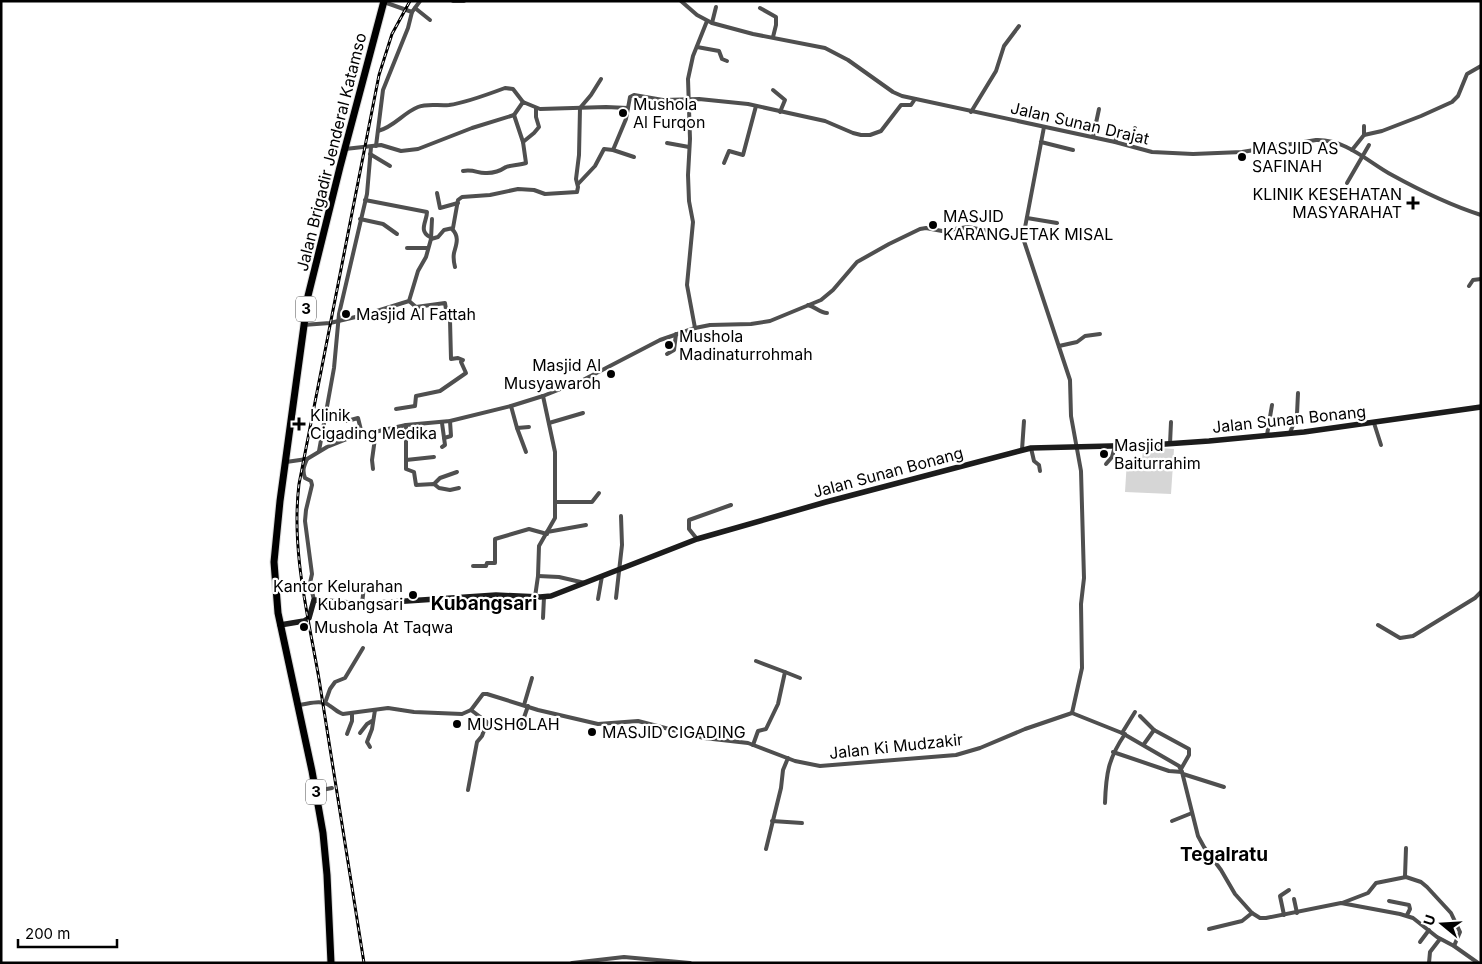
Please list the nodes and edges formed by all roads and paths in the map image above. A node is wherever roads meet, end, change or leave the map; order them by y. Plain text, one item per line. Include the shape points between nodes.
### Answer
1 (420, 1) edge
2 (453, 1) edge
3 (464, 1) edge
4 (681, 1) edge
5 (384, 2) edge
6 (716, 7) dead end
7 (760, 8) dead end
8 (414, 10) junction
9 (430, 20) dead end
10 (710, 22) junction
11 (1019, 26) dead end
12 (773, 37) junction
13 (697, 47) junction
14 (727, 61) dead end
15 (1481, 66) edge
16 (601, 79) dead end
17 (773, 90) dead end
18 (688, 99) junction
19 (915, 99) junction
20 (523, 102) junction
21 (756, 106) junction
22 (536, 108) junction
23 (580, 108) junction
24 (628, 108) junction
25 (1099, 109) dead end
26 (780, 112) junction
27 (971, 112) junction
28 (514, 115) junction
29 (1364, 126) dead end
30 (1044, 127) junction
31 (1135, 128) dead end
32 (378, 131) junction
33 (1364, 135) junction
34 (1093, 137) junction
35 (523, 142) junction
36 (1041, 142) junction
37 (1115, 142) junction
38 (667, 143) dead end
39 (1370, 145) dead end
40 (373, 146) junction
41 (689, 147) junction
42 (344, 150) junction
43 (613, 150) junction
44 (1073, 150) dead end
45 (1352, 150) junction
46 (370, 154) junction
47 (1363, 156) junction
48 (634, 157) dead end
49 (724, 163) dead end
50 (390, 166) dead end
51 (463, 171) dead end
52 (1347, 183) dead end
53 (578, 184) junction
54 (437, 192) dead end
55 (365, 200) junction
56 (458, 203) junction
57 (1481, 215) edge
58 (1027, 218) junction
59 (360, 219) junction
60 (432, 219) dead end
61 (1057, 223) dead end
62 (452, 229) junction
63 (396, 234) dead end
64 (431, 238) junction
65 (1023, 238) junction
66 (407, 248) dead end
67 (428, 248) junction
68 (455, 267) dead end
69 (1481, 280) edge
70 (1469, 286) dead end
71 (410, 300) junction
72 (808, 305) junction
73 (827, 313) dead end
74 (338, 322) junction
75 (304, 324) junction
76 (695, 328) junction
77 (676, 334) junction
78 (1100, 334) dead end
79 (1059, 346) junction
80 (667, 354) dead end
81 (1298, 394) dead end
82 (543, 396) junction
83 (1272, 405) dead end
84 (511, 406) junction
85 (1481, 407) edge
86 (396, 409) dead end
87 (583, 413) dead end
88 (347, 420) dead end
89 (450, 421) junction
90 (1024, 421) dead end
91 (1170, 422) dead end
92 (442, 423) junction
93 (549, 423) junction
94 (1374, 423) junction
95 (406, 425) junction
96 (529, 427) dead end
97 (518, 428) junction
98 (376, 432) junction
99 (1290, 433) junction
100 (362, 434) junction
101 (1267, 435) junction
102 (444, 438) junction
103 (1170, 444) junction
104 (1381, 445) dead end
105 (442, 446) dead end
106 (1115, 446) junction
107 (1077, 447) junction
108 (1031, 448) junction
109 (1022, 450) junction
110 (319, 451) junction
111 (526, 452) dead end
112 (434, 457) dead end
113 (307, 459) junction
114 (406, 460) junction
115 (286, 462) junction
116 (1106, 464) dead end
117 (373, 469) dead end
118 (1040, 471) dead end
119 (456, 472) dead end
120 (434, 484) junction
121 (459, 488) dead end
122 (599, 493) dead end
123 (556, 502) junction
124 (731, 505) dead end
125 (621, 516) dead end
126 (586, 525) dead end
127 (547, 533) junction
128 (697, 539) junction
129 (473, 566) dead end
130 (619, 570) junction
131 (538, 576) junction
132 (602, 576) junction
133 (585, 583) junction
134 (364, 586) dead end
135 (1481, 592) edge
136 (535, 597) junction
137 (544, 597) junction
138 (616, 598) dead end
139 (598, 599) dead end
140 (314, 600) junction
141 (362, 604) junction
142 (543, 618) dead end
143 (280, 625) junction
144 (1378, 625) dead end
145 (363, 648) dead end
146 (756, 661) dead end
147 (785, 672) junction
148 (532, 678) dead end
149 (800, 678) dead end
150 (325, 703) junction
151 (299, 706) junction
152 (526, 706) junction
153 (375, 710) junction
154 (471, 710) junction
155 (1135, 712) dead end
156 (1072, 713) junction
157 (352, 714) junction
158 (1140, 716) dead end
159 (372, 721) junction
160 (520, 730) dead end
161 (1154, 730) junction
162 (1123, 733) junction
163 (347, 734) dead end
164 (360, 734) dead end
165 (1144, 744) junction
166 (753, 745) junction
167 (370, 747) dead end
168 (1113, 752) junction
169 (788, 758) junction
170 (1182, 771) junction
171 (1224, 787) dead end
172 (332, 788) dead end
173 (468, 790) dead end
174 (316, 791) junction
175 (1105, 803) dead end
176 (1192, 814) junction
177 (772, 821) junction
178 (1172, 821) dead end
179 (802, 823) dead end
180 (1406, 848) dead end
181 (766, 849) dead end
182 (1405, 876) junction
183 (1289, 890) dead end
184 (1294, 899) dead end
185 (1389, 901) dead end
186 (1341, 903) junction
187 (1252, 913) junction
188 (1297, 913) junction
189 (1284, 915) junction
190 (1407, 915) junction
191 (1209, 929) dead end
192 (1429, 930) junction
193 (1440, 939) junction
194 (1420, 942) dead end
195 (1454, 946) junction
196 (1471, 958) junction
197 (638, 961) edge
198 (583, 962) edge
199 (332, 963) edge
200 (572, 963) edge
201 (690, 963) edge
202 (1429, 963) edge
203 (1468, 963) edge
204 (1478, 963) edge

1 - 8 street
2 - 3 street
4 - 10 street, Jalan Sunan Drajat
5 - 8 street
5 - 42 highway, Jalan Brigadir Jenderal Katamso / 3
6 - 10 street
7 - 12 street via 776,17
8 - 9 street
8 - 32 street via 382,95
10 - 12 street, Jalan Sunan Drajat
10 - 13 street
11 - 27 street via 1004,46 996,71
12 - 19 street, Jalan Sunan Drajat via 825,48 858,66 893,92
13 - 14 street via 720,51 722,60
13 - 18 street via 689,74
15 - 33 street via 1467,74 1452,102 1382,131
16 - 23 street
17 - 26 street via 785,100
18 - 21 street
18 - 24 street via 632,96
18 - 41 street
19 - 26 street via 911,105 899,107 880,131 870,135 852,134 825,121
19 - 27 street, Jalan Sunan Drajat
20 - 22 street
20 - 28 street
20 - 32 street via 513,89 505,88 450,104 421,106
21 - 26 street
21 - 49 street via 744,155 729,151
22 - 23 street
22 - 35 street via 538,129
23 - 24 street
23 - 53 street
24 - 43 street
25 - 34 street
27 - 30 street, Jalan Sunan Drajat
28 - 35 street
28 - 40 street via 418,149 401,151 383,145
29 - 33 street
30 - 34 street, Jalan Sunan Drajat
30 - 36 street
31 - 37 street via 1132,135 1118,134
32 - 40 street
33 - 45 street
34 - 37 street, Jalan Sunan Drajat
35 - 51 street via 525,163 506,167 500,172
36 - 44 street
36 - 58 street
37 - 45 street, Jalan Sunan Drajat via 1152,152 1193,154 1242,152 1319,140
38 - 41 street
39 - 47 street
40 - 42 street
40 - 46 street
41 - 76 street via 688,189 693,222 687,285
42 - 75 highway, Jalan Brigadir Jenderal Katamso / 3 via 317,255
43 - 48 street
43 - 53 street via 604,149
45 - 47 street, Jalan Sunan Drajat
46 - 50 street
46 - 55 street
47 - 52 street
47 - 57 street, Jalan Sunan Drajat via 1403,181
53 - 56 street via 576,192 572,193 545,194 518,189 462,197
54 - 56 street via 440,208
55 - 59 street
55 - 64 street via 427,212 424,231
56 - 62 street
58 - 61 street
58 - 65 street
59 - 63 street via 383,224
59 - 74 street
60 - 64 street
62 - 64 street
62 - 68 street via 457,242
64 - 67 street
65 - 72 street via 968,228 920,229 857,262 833,290
65 - 79 street
66 - 67 street
67 - 71 street
69 - 70 street via 1473,280
71 - 74 street
71 - 86 street via 416,307 445,303 450,320 451,359 463,359 461,362 466,372 440,391 416,396 415,406
72 - 73 street
72 - 76 street via 770,322
74 - 75 street
74 - 110 street via 334,368
75 - 115 highway, Jalan Brigadir Jenderal Katamso / 3
76 - 77 street
77 - 80 street via 674,350
77 - 82 street via 584,380
78 - 79 street
79 - 107 street via 1070,380 1071,416
81 - 99 street via 1297,414
82 - 84 street
82 - 93 street
83 - 101 street
84 - 89 street
84 - 97 street
85 - 94 street, Jalan Sunan Bonang
87 - 93 street
88 - 100 street via 358,418
89 - 92 street
89 - 102 street via 451,436
90 - 109 street
91 - 103 street
92 - 95 street
92 - 102 street
93 - 123 street via 555,452
94 - 99 street, Jalan Sunan Bonang
94 - 104 street
95 - 98 street
95 - 114 street
96 - 97 street
97 - 111 street
98 - 100 street
98 - 117 street
99 - 101 street, Jalan Sunan Bonang
100 - 110 street
101 - 103 street, Jalan Sunan Bonang
102 - 105 street via 445,445
103 - 106 street, Jalan Sunan Bonang
106 - 107 street, Jalan Sunan Bonang
106 - 116 street
107 - 108 street, Jalan Sunan Bonang
107 - 156 street via 1082,488 1084,578 1082,668
108 - 109 street, Jalan Sunan Bonang
108 - 118 street
109 - 128 street, Jalan Sunan Bonang
110 - 113 street
112 - 114 street
113 - 115 street
113 - 140 street via 303,469 305,478 312,485 305,521
114 - 120 street via 407,470 414,472 416,485
115 - 143 highway, Jalan Brigadir Jenderal Katamso / 3 via 274,562
119 - 120 street
120 - 121 street via 443,489
122 - 123 street via 590,502
123 - 127 street via 555,521
124 - 128 street via 689,520 689,528
125 - 130 street
126 - 127 street
127 - 129 street via 529,529 495,538 495,563
127 - 131 street via 538,551
128 - 130 street, Jalan Sunan Bonang
130 - 132 street, Jalan Sunan Bonang
130 - 138 street
131 - 133 street
131 - 136 street
132 - 133 street, Jalan Sunan Bonang
132 - 139 street
133 - 137 street, Jalan Sunan Bonang
134 - 141 street
135 - 144 street via 1413,636 1400,638
136 - 137 street, Jalan Sunan Bonang
136 - 141 street, Jalan Sunan Bonang via 486,596
137 - 142 street
140 - 141 street, Jalan Sunan Bonang
140 - 143 street via 309,618
143 - 151 highway, Jalan Brigadir Jenderal Katamso / 3
145 - 150 street via 345,678 335,682 330,689
146 - 147 street
147 - 149 street
147 - 166 street via 776,709 766,729 758,730
148 - 152 street
150 - 151 street
150 - 157 street via 340,714
151 - 174 highway, Jalan Brigadir Jenderal Katamso / 3
152 - 154 street, Jalan Ki Mudzakir via 484,694
152 - 160 street
152 - 166 street, Jalan Ki Mudzakir via 598,724 638,721 704,738
153 - 154 street via 393,708 462,714
153 - 157 street
153 - 159 street
154 - 173 street via 487,722 478,742
155 - 162 street
156 - 162 street
156 - 169 street, Jalan Ki Mudzakir via 956,755 828,766
157 - 163 street
158 - 161 street
159 - 164 street
159 - 167 street via 367,742
161 - 165 street
161 - 170 street via 1189,749
162 - 165 street
162 - 168 street
165 - 170 street
166 - 169 street, Jalan Ki Mudzakir
168 - 170 street via 1169,771
168 - 175 street
169 - 177 street
170 - 171 street
170 - 176 street
172 - 174 street
174 - 199 highway, Jalan Brigadir Jenderal Katamso / 3 via 327,875
176 - 178 street
176 - 187 street via 1204,846 1235,894
177 - 179 street
177 - 181 street
180 - 182 street
182 - 186 street via 1376,883 1368,893
182 - 195 street via 1423,884 1451,913 1460,932
183 - 189 street via 1280,896
184 - 188 street
185 - 190 street via 1409,905
186 - 188 street
186 - 190 street
187 - 189 street via 1263,918
187 - 191 street via 1242,921
188 - 189 street
190 - 192 street
192 - 193 street
192 - 194 street
193 - 195 street
193 - 202 street via 1430,952
195 - 196 street
196 - 203 street
196 - 204 street
197 - 198 street via 624,957
197 - 201 street
198 - 200 street

